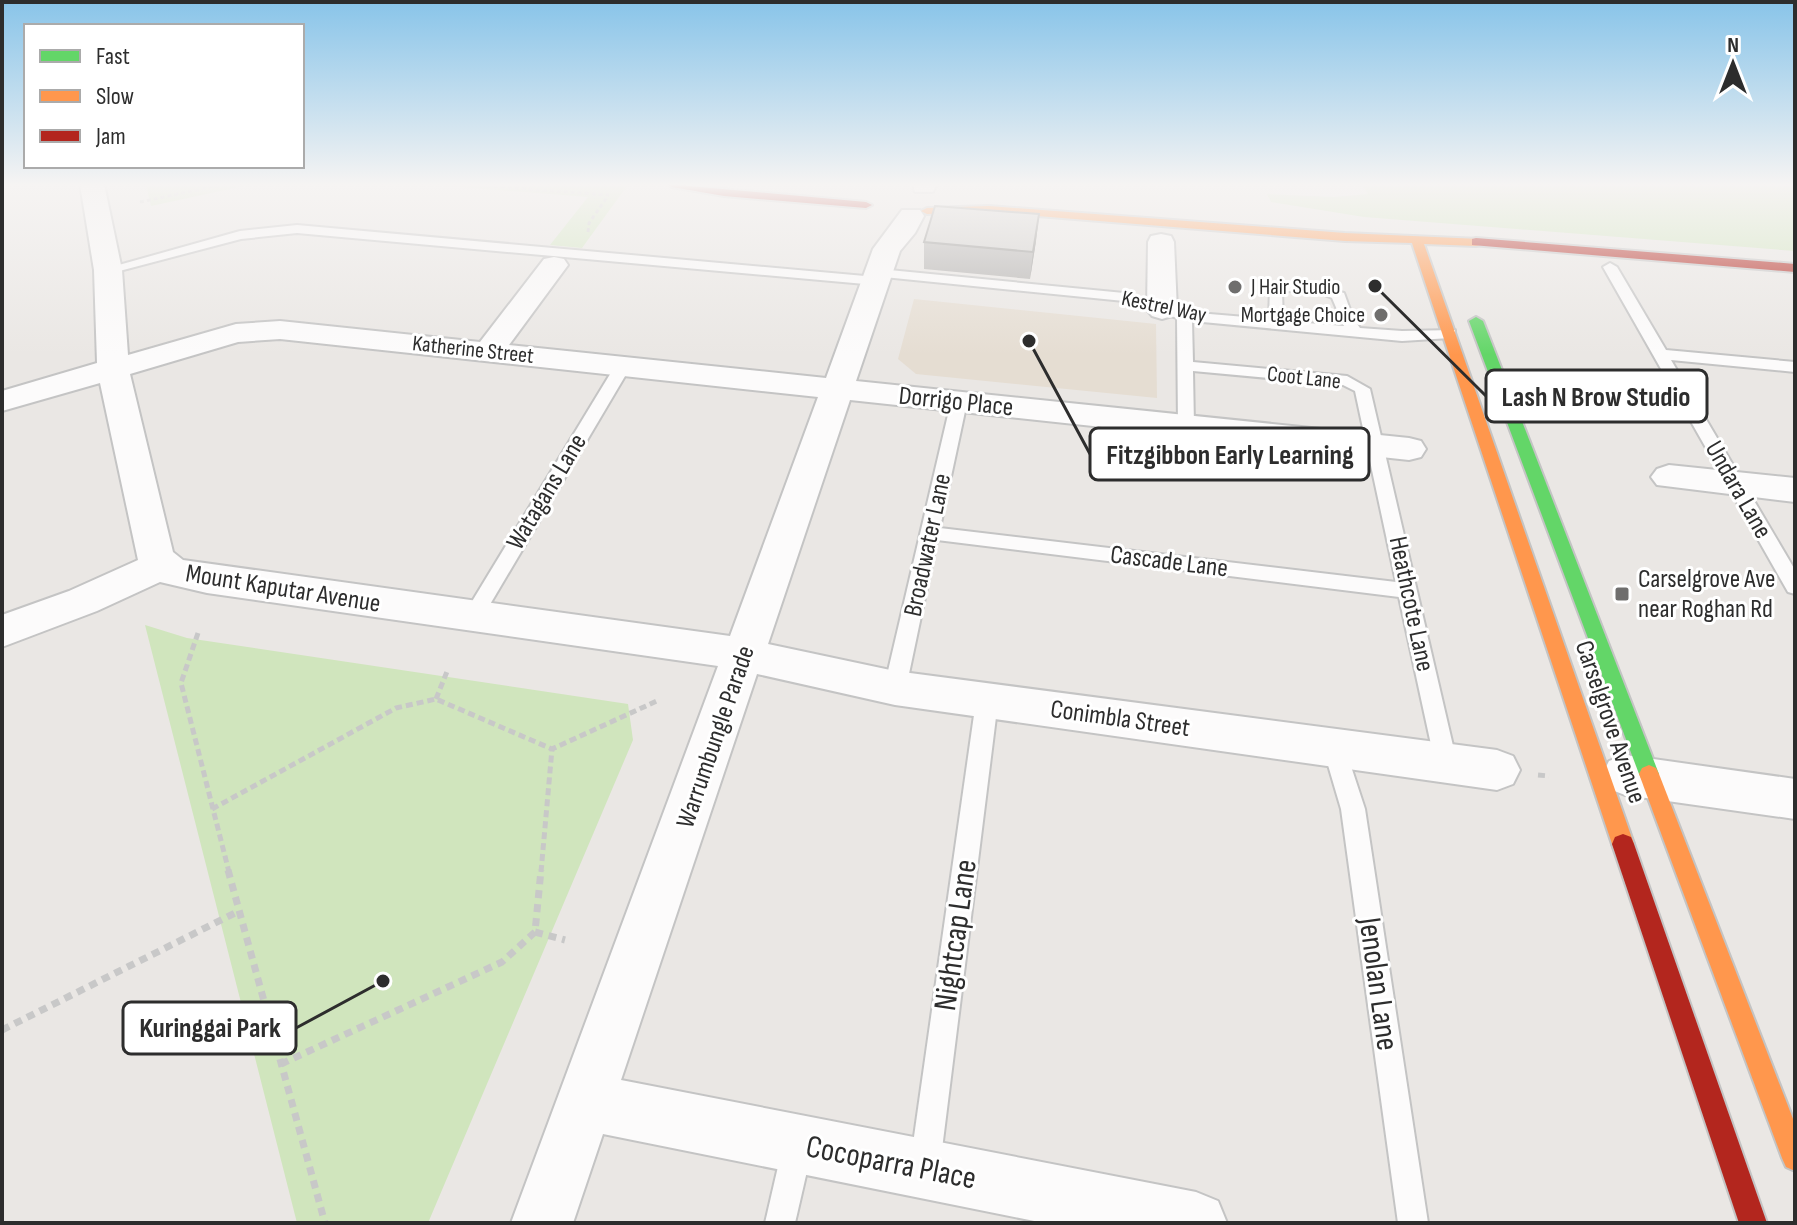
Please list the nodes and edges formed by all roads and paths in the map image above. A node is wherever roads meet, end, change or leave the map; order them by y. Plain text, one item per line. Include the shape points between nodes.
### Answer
1 (103, 241) edge
2 (217, 241) edge
3 (403, 241) edge
4 (880, 241) edge
5 (897, 241) edge
6 (1388, 241) edge
7 (1161, 242) dead end
8 (1418, 244) junction
9 (1450, 251) junction
10 (559, 259) junction
11 (1610, 267) junction
12 (880, 268) junction
13 (1795, 268) edge
14 (108, 270) junction
15 (1795, 282) edge
16 (1472, 309) dead end
17 (1173, 313) junction
18 (1273, 324) junction
19 (1356, 332) junction
20 (1450, 333) junction
21 (488, 352) junction
22 (1661, 354) junction
23 (623, 366) junction
24 (1185, 366) junction
25 (1795, 367) edge
26 (113, 369) junction
27 (837, 389) junction
28 (2, 401) edge
29 (959, 402) junction
30 (1186, 426) junction
31 (1376, 446) junction
32 (1409, 449) dead end
33 (1669, 477) dead end
34 (1735, 484) junction
35 (1795, 490) edge
36 (930, 533) junction
37 (161, 565) junction
38 (1795, 587) edge
39 (1409, 591) junction
40 (472, 618) junction
41 (2, 631) edge
42 (198, 633) dead end
43 (745, 655) junction
44 (448, 669) dead end
45 (895, 688) junction
46 (436, 699) junction
47 (659, 700) dead end
48 (987, 701) junction
49 (1334, 748) junction
50 (552, 749) junction
51 (1446, 763) junction
52 (1497, 770) dead end
53 (1599, 772) junction
54 (1649, 778) junction
55 (1795, 799) edge
56 (212, 809) junction
57 (239, 911) junction
58 (535, 932) junction
59 (565, 940) dead end
60 (2, 1030) edge
61 (281, 1064) junction
62 (587, 1102) junction
63 (798, 1144) junction
64 (1795, 1158) edge
65 (924, 1169) junction
66 (325, 1223) edge
67 (542, 1223) edge
68 (780, 1223) edge
69 (1196, 1223) edge
70 (1413, 1223) edge
71 (1753, 1223) edge

1 - 14 street, Mount Kaputar Avenue
2 - 14 lane, Kestrel Way
3 - 10 lane, Kestrel Way
4 - 12 street
5 - 12 street, Warrumbungle Parade
6 - 8 street
7 - 17 street
8 - 9 street
8 - 20 street, Carselgrove Avenue
9 - 11 street
9 - 13 street
10 - 12 lane, Kestrel Way
10 - 21 street
11 - 15 street
11 - 22 lane, Undara Lane
12 - 17 lane, Kestrel Way via 1124,297
12 - 27 street, Warrumbungle Parade
14 - 26 street, Mount Kaputar Avenue
16 - 54 street, Carselgrove Avenue
17 - 18 lane, Kestrel Way
17 - 24 lane
18 - 19 lane, Kestrel Way
18 - 19 lane via 1275,290 1325,290 1339,296
19 - 20 lane, Kestrel Way via 1417,337
20 - 53 street, Carselgrove Avenue
21 - 23 street, Katherine Street
21 - 26 street, Katherine Street via 266,329
22 - 25 lane
22 - 34 lane, Undara Lane
23 - 27 street, Katherine Street
23 - 40 lane, Watagans Lane
24 - 30 lane
24 - 31 lane, Coot Lane via 1351,383 1364,392
26 - 28 street, Katherine Street
26 - 37 street, Mount Kaputar Avenue
27 - 29 street, Dorrigo Place
27 - 43 street, Warrumbungle Parade
29 - 30 street, Dorrigo Place
29 - 36 lane, Broadwater Lane
30 - 31 street, Dorrigo Place
31 - 32 street, Dorrigo Place
31 - 39 lane, Heathcote Lane
33 - 34 street
34 - 35 street
34 - 38 lane, Undara Lane
36 - 39 lane, Cascade Lane
36 - 45 lane, Broadwater Lane
37 - 40 street, Mount Kaputar Avenue via 207,579
37 - 41 street
39 - 51 lane, Heathcote Lane
40 - 43 street, Mount Kaputar Avenue
42 - 56 path via 181,683
43 - 45 street, Conimbla Street
43 - 62 street, Warrumbungle Parade
44 - 46 path
45 - 48 street, Conimbla Street
46 - 50 path
46 - 56 path via 396,708
47 - 50 path
48 - 49 street, Conimbla Street
48 - 65 lane, Nightcap Lane
49 - 51 street, Conimbla Street
49 - 70 lane, Jenolan Lane via 1353,809
50 - 58 path
51 - 52 street, Conimbla Street
53 - 54 street
53 - 71 street, Carselgrove Avenue
54 - 55 street
54 - 64 street, Carselgrove Avenue
56 - 57 path
57 - 60 path
57 - 61 path
58 - 59 path
58 - 61 path via 502,962
61 - 66 path
62 - 63 street, Cocoparra Place
62 - 67 street, Warrumbungle Parade
63 - 65 street, Cocoparra Place
63 - 68 lane
65 - 69 street, Cocoparra Place

